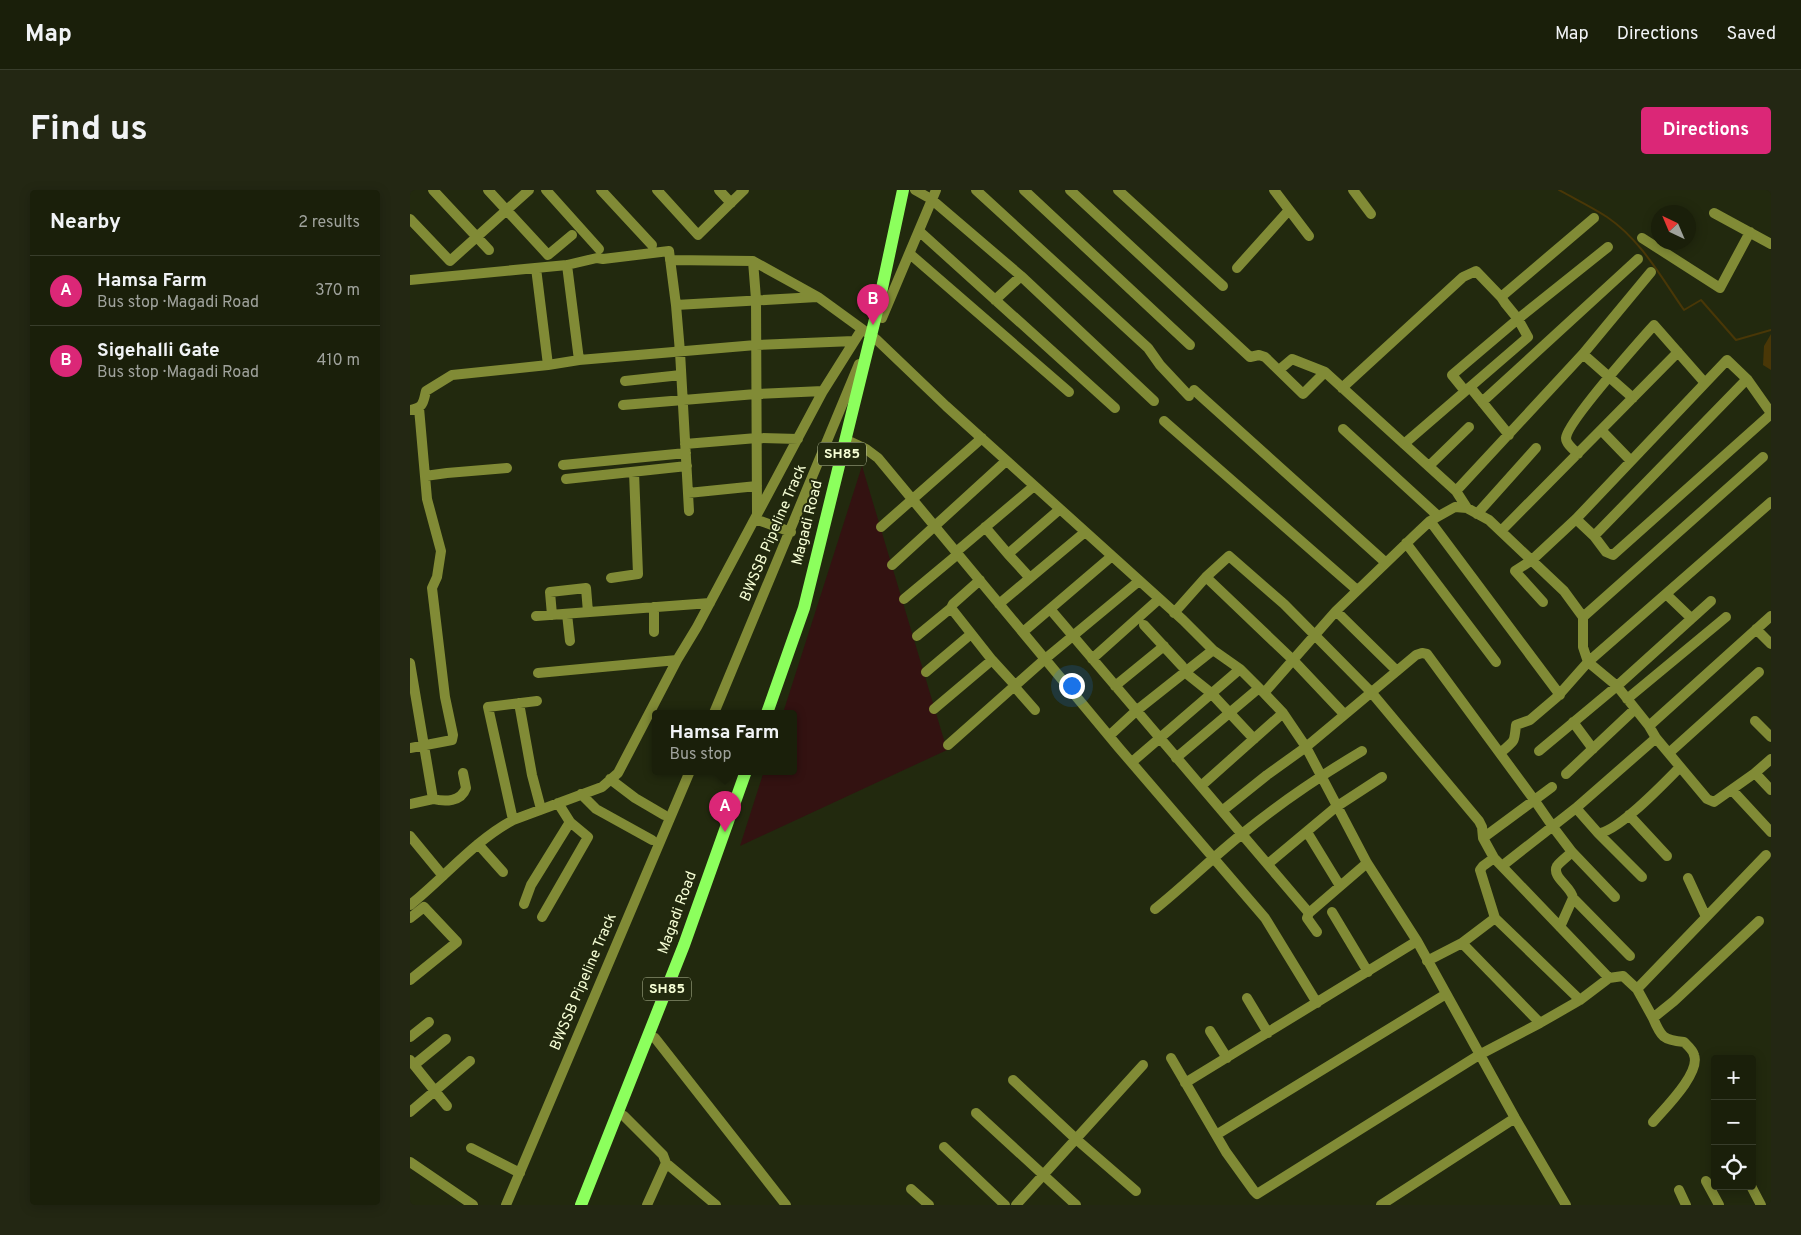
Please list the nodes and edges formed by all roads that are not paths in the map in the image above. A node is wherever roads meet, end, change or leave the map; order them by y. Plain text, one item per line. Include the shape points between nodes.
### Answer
1 (433, 190) edge
2 (488, 190) edge
3 (529, 190) edge
4 (546, 190) edge
5 (601, 190) edge
6 (657, 190) edge
7 (719, 190) edge
8 (744, 190) edge
9 (903, 190) edge
10 (910, 190) edge
11 (915, 190) edge
12 (976, 190) edge
13 (1024, 190) edge
14 (1070, 190) edge
15 (1118, 190) edge
16 (1274, 190) edge
17 (1353, 190) edge
18 (933, 194) edge
19 (731, 203) junction
20 (507, 210) junction
21 (1289, 210) junction
22 (1714, 213) dead end
23 (1370, 214) dead end
24 (1594, 218) dead end
25 (410, 219) edge
26 (919, 231) junction
27 (1750, 232) junction
28 (572, 235) dead end
29 (1309, 236) dead end
30 (477, 237) junction
31 (1642, 238) dead end
32 (1771, 244) edge
33 (652, 246) dead end
34 (1608, 247) dead end
35 (599, 248) dead end
36 (489, 250) dead end
37 (910, 254) junction
38 (1638, 259) dead end
39 (670, 260) junction
40 (753, 261) junction
41 (567, 265) junction
42 (536, 268) junction
43 (1237, 268) dead end
44 (1651, 272) dead end
45 (1021, 276) junction
46 (410, 280) edge
47 (1223, 286) dead end
48 (818, 297) junction
49 (1502, 297) junction
50 (756, 299) junction
51 (995, 300) junction
52 (676, 305) junction
53 (882, 318) junction
54 (1518, 319) junction
55 (870, 335) junction
56 (854, 341) junction
57 (756, 345) junction
58 (1190, 345) dead end
59 (680, 352) junction
60 (1678, 352) junction
61 (1583, 354) junction
62 (579, 360) junction
63 (548, 365) junction
64 (1279, 370) junction
65 (1325, 372) junction
66 (681, 375) junction
67 (1610, 376) junction
68 (1747, 380) junction
69 (625, 381) dead end
70 (1705, 383) junction
71 (1342, 388) junction
72 (1467, 389) junction
73 (823, 391) junction
74 (1069, 392) dead end
75 (756, 394) junction
76 (1633, 398) junction
77 (682, 400) junction
78 (1154, 401) dead end
79 (1482, 402) junction
80 (623, 405) dead end
81 (1115, 408) dead end
82 (414, 409) edge
83 (1771, 413) edge
84 (1164, 421) dead end
85 (1469, 427) dead end
86 (1344, 429) dead end
87 (1601, 430) junction
88 (1509, 435) junction
89 (757, 438) junction
90 (982, 438) junction
91 (798, 439) junction
92 (852, 442) junction
93 (1404, 444) junction
94 (1536, 448) dead end
95 (686, 449) junction
96 (1578, 454) junction
97 (1763, 457) dead end
98 (1006, 460) junction
99 (1631, 461) junction
100 (563, 465) dead end
101 (687, 466) junction
102 (1429, 466) junction
103 (507, 468) dead end
104 (634, 472) junction
105 (425, 476) junction
106 (566, 480) dead end
107 (757, 486) junction
108 (1034, 486) junction
109 (1456, 491) junction
110 (688, 493) junction
111 (912, 499) junction
112 (1771, 502) edge
113 (1467, 508) junction
114 (1060, 509) junction
115 (689, 510) dead end
116 (1477, 514) junction
117 (756, 517) junction
118 (1576, 518) junction
119 (1434, 519) junction
120 (935, 526) junction
121 (881, 527) dead end
122 (985, 527) junction
123 (1501, 531) junction
124 (791, 532) junction
125 (1085, 532) junction
126 (1594, 536) junction
127 (1406, 543) junction
128 (957, 553) junction
129 (1008, 554) junction
130 (1112, 556) junction
131 (1532, 560) junction
132 (1385, 562) junction
133 (892, 565) dead end
134 (1206, 577) junction
135 (611, 578) dead end
136 (1030, 578) junction
137 (980, 580) junction
138 (1139, 580) junction
139 (1357, 590) junction
140 (1666, 594) junction
141 (904, 599) dead end
142 (1160, 599) junction
143 (1711, 601) dead end
144 (1543, 602) dead end
145 (710, 603) junction
146 (999, 604) junction
147 (654, 607) junction
148 (951, 608) junction
149 (1050, 609) junction
150 (1336, 611) junction
151 (588, 612) junction
152 (1174, 613) junction
153 (567, 614) junction
154 (552, 615) junction
155 (536, 616) dead end
156 (1771, 616) edge
157 (1583, 617) junction
158 (1726, 617) dead end
159 (1691, 618) junction
160 (1144, 625) dead end
161 (1756, 629) junction
162 (654, 632) dead end
163 (1023, 632) junction
164 (971, 634) junction
165 (1315, 635) junction
166 (917, 636) dead end
167 (1072, 636) junction
168 (570, 641) dead end
169 (1771, 644) edge
170 (1164, 646) junction
171 (1213, 650) junction
172 (1045, 658) junction
173 (1092, 659) junction
174 (677, 660) junction
175 (992, 660) junction
176 (1292, 660) junction
177 (1496, 662) dead end
178 (1588, 662) junction
179 (410, 664) edge
180 (1240, 669) junction
181 (1184, 670) junction
182 (1397, 671) junction
183 (926, 672) dead end
184 (1759, 672) dead end
185 (538, 673) dead end
186 (1014, 685) junction
187 (1115, 686) junction
188 (1617, 686) junction
189 (1261, 690) junction
190 (1370, 692) junction
191 (1211, 693) junction
192 (1560, 694) junction
193 (1627, 699) junction
194 (537, 701) dead end
195 (519, 703) junction
196 (934, 709) dead end
197 (1635, 709) junction
198 (715, 710) edge
199 (768, 710) edge
200 (775, 710) edge
201 (1035, 710) dead end
202 (1136, 711) junction
203 (1228, 713) junction
204 (1282, 713) junction
205 (1344, 714) junction
206 (1754, 720) dead end
207 (1573, 722) junction
208 (1648, 726) junction
209 (1109, 736) junction
210 (1771, 737) edge
211 (1160, 738) junction
212 (1656, 738) junction
213 (1254, 739) junction
214 (424, 745) junction
215 (948, 745) dead end
216 (410, 748) edge
217 (1306, 748) junction
218 (1593, 749) junction
219 (1362, 751) dead end
220 (1539, 751) dead end
221 (1500, 753) junction
222 (1669, 753) junction
223 (1176, 758) junction
224 (1771, 759) edge
225 (1132, 762) junction
226 (1680, 767) junction
227 (463, 773) dead end
228 (1755, 773) junction
229 (1566, 774) dead end
230 (688, 775) edge
231 (745, 775) edge
232 (753, 775) edge
233 (1320, 776) junction
234 (1382, 777) dead end
235 (610, 780) junction
236 (1201, 786) junction
237 (1552, 787) dead end
238 (1732, 790) junction
239 (1771, 790) edge
240 (581, 794) junction
241 (433, 800) junction
242 (1535, 801) junction
243 (558, 803) junction
244 (410, 804) edge
245 (1336, 807) junction
246 (1576, 808) junction
247 (541, 810) junction
248 (1222, 811) junction
249 (664, 815) dead end
250 (1629, 815) junction
251 (513, 820) junction
252 (570, 822) junction
253 (1553, 827) junction
254 (1306, 832) junction
255 (1771, 832) edge
256 (1598, 833) junction
257 (1241, 834) junction
258 (410, 836) edge
259 (1483, 838) junction
260 (652, 840) dead end
261 (478, 844) junction
262 (1572, 852) junction
263 (1766, 855) dead end
264 (1668, 856) dead end
265 (1494, 858) junction
266 (1213, 859) junction
267 (1367, 863) junction
268 (1268, 864) junction
269 (1502, 866) junction
270 (503, 872) dead end
271 (443, 876) junction
272 (1642, 877) dead end
273 (1688, 878) dead end
274 (1340, 886) junction
275 (1615, 897) dead end
276 (1573, 898) junction
277 (415, 901) edge
278 (524, 904) dead end
279 (1155, 909) dead end
280 (1332, 912) dead end
281 (1309, 913) junction
282 (542, 917) dead end
283 (1706, 917) junction
284 (410, 918) edge
285 (1495, 918) junction
286 (1759, 921) dead end
287 (1560, 927) junction
288 (1317, 932) dead end
289 (1417, 941) junction
290 (1462, 943) junction
291 (1630, 956) dead end
292 (1427, 961) junction
293 (1368, 972) junction
294 (1609, 978) junction
295 (410, 980) edge
296 (1637, 989) junction
297 (1446, 994) junction
298 (1247, 998) dead end
299 (1580, 1000) junction
300 (1318, 1002) junction
301 (1654, 1018) junction
302 (429, 1022) dead end
303 (1540, 1023) junction
304 (1210, 1031) dead end
305 (1268, 1033) junction
306 (410, 1037) edge
307 (655, 1038) junction
308 (446, 1039) dead end
309 (1480, 1055) junction
310 (1171, 1058) dead end
311 (1227, 1058) junction
312 (470, 1061) dead end
313 (412, 1063) edge
314 (1143, 1065) dead end
315 (1013, 1080) dead end
316 (1186, 1083) junction
317 (435, 1091) junction
318 (447, 1106) dead end
319 (410, 1112) edge
320 (976, 1113) dead end
321 (624, 1116) junction
322 (1515, 1118) junction
323 (1653, 1122) dead end
324 (1216, 1135) junction
325 (1076, 1139) junction
326 (944, 1147) dead end
327 (471, 1148) dead end
328 (410, 1162) edge
329 (666, 1163) junction
330 (520, 1172) junction
331 (1043, 1175) junction
332 (1706, 1181) dead end
333 (911, 1189) dead end
334 (1679, 1190) dead end
335 (1753, 1190) edge
336 (1136, 1191) dead end
337 (650, 1204) edge
338 (473, 1205) edge
339 (506, 1205) edge
340 (580, 1205) edge
341 (588, 1205) edge
342 (716, 1205) edge
343 (786, 1205) edge
344 (929, 1205) edge
345 (1005, 1205) edge
346 (1016, 1205) edge
347 (1076, 1205) edge
348 (1381, 1205) edge
349 (1566, 1205) edge
350 (1686, 1205) edge
351 (1719, 1205) edge
352 (1761, 1205) edge

1 - 30 street
2 - 20 street
3 - 20 street
4 - 35 street
5 - 33 street
6 - 19 street via 698,235
7 - 19 street
8 - 19 street
9 - 55 main road, Magadi Road / SH85
10 - 53 main road, Magadi Road / SH85
11 - 18 street
12 - 132 street via 1148,348 1160,365
13 - 58 street
14 - 64 street via 1250,357 1266,357
15 - 47 street
16 - 21 street
17 - 23 street
18 - 26 street
18 - 45 street
20 - 28 street via 548,255
20 - 30 street
21 - 29 street
21 - 43 street
22 - 27 street
24 - 49 street
25 - 30 street via 450,262
26 - 37 street
26 - 51 street
27 - 31 street via 1720,288
27 - 32 street
30 - 36 street
34 - 54 street
37 - 53 street
37 - 74 street
38 - 79 street
39 - 40 street
39 - 41 street via 669,251 597,258
39 - 52 street
40 - 48 street
40 - 50 street
41 - 42 street
41 - 62 street
42 - 46 street
42 - 63 street
44 - 61 street
45 - 51 street
45 - 78 street
48 - 50 street
48 - 55 street
49 - 54 street
49 - 71 street via 1476,271 1463,277
50 - 52 street
50 - 57 street
51 - 81 street
52 - 59 street
53 - 55 main road, Magadi Road / SH85
54 - 72 street via 1528,337
54 - 72 street via 1452,375
55 - 56 street
55 - 90 street
55 - 92 main road, Magadi Road / SH85
55 - 124 street, BWSSB Pipeline Track
55 - 199 main road, Magadi Road / SH85 via 804,608
56 - 57 street
56 - 73 street
57 - 59 street
57 - 75 street
59 - 62 street
59 - 66 street
60 - 67 street via 1654,325
60 - 70 street
60 - 76 street
61 - 67 street
61 - 88 street
62 - 63 street
63 - 82 street via 452,375 426,391 423,404
64 - 65 street via 1292,360
64 - 65 street via 1303,394
65 - 71 street
66 - 69 street
66 - 77 street
67 - 76 street
67 - 96 street via 1572,424 1566,438
68 - 70 street via 1727,360
68 - 83 street
68 - 126 street
70 - 99 street
71 - 93 street
72 - 79 street
72 - 93 street
73 - 75 street
73 - 91 street
75 - 77 street
75 - 89 street
76 - 87 street
77 - 80 street
77 - 95 street
79 - 88 street
82 - 105 street
83 - 126 street via 1613,555 1606,552
84 - 139 street
85 - 102 street
86 - 119 street
87 - 96 street
87 - 99 street
88 - 109 street
89 - 91 street
89 - 95 street
89 - 107 street
90 - 98 street
90 - 111 street
91 - 117 street
92 - 111 street via 878,458
92 - 200 main road, Magadi Road / SH85 via 811,611
93 - 102 street
94 - 116 street
95 - 100 street
95 - 101 street
96 - 123 street
97 - 157 street
98 - 108 street
98 - 120 street
99 - 118 street
101 - 104 street
101 - 110 street
102 - 109 street
103 - 105 street
104 - 106 street
104 - 135 street via 638,574
105 - 214 street via 427,499 441,551 432,588 445,697 453,735 452,740
107 - 110 street
107 - 117 street
108 - 114 street
108 - 122 street
109 - 113 street
110 - 115 street
111 - 120 street
111 - 121 street
112 - 140 street
113 - 116 street
113 - 119 street via 1455,508
114 - 125 street
114 - 129 street
116 - 123 street
117 - 124 street
117 - 145 street
118 - 126 street
118 - 131 street
119 - 127 street
119 - 192 street
120 - 128 street
120 - 133 street
122 - 128 street
122 - 129 street
123 - 131 street
124 - 198 street, BWSSB Pipeline Track
125 - 130 street
125 - 136 street
127 - 132 street
127 - 177 street
128 - 137 street
128 - 141 street
129 - 136 street
130 - 138 street
130 - 149 street
131 - 144 street via 1515,571
131 - 157 street via 1564,591
132 - 139 street
134 - 152 street
134 - 165 street via 1231,556
134 - 176 street
136 - 146 street
137 - 146 street
137 - 148 street
138 - 142 street
138 - 167 street
139 - 150 street
140 - 159 street
140 - 178 street
142 - 152 street
142 - 173 street
143 - 159 street
145 - 147 street
145 - 174 street
146 - 163 street
147 - 151 street
147 - 162 street
148 - 164 street
148 - 166 street
149 - 163 street
149 - 167 street
150 - 165 street
150 - 182 street
151 - 153 street
151 - 154 street via 586,588 550,592
152 - 171 street
153 - 154 street
153 - 168 street
154 - 155 street
156 - 161 street
157 - 178 street via 1583,647
158 - 193 street
159 - 188 street
160 - 170 street
161 - 169 street
161 - 208 street
163 - 172 street
164 - 175 street
164 - 183 street
165 - 176 street
165 - 190 street
167 - 172 street
167 - 173 street
170 - 181 street
170 - 187 street
171 - 180 street
171 - 181 street
172 - 186 street
172 - 209 street
173 - 187 street
174 - 185 street
174 - 235 street via 618,773
175 - 186 street
175 - 196 street
176 - 189 street
176 - 205 street
178 - 188 street
178 - 192 street
179 - 214 street
180 - 189 street
180 - 191 street
181 - 191 street
181 - 202 street
182 - 190 street
182 - 221 street via 1416,655 1427,654
184 - 222 street
186 - 201 street
186 - 215 street
187 - 202 street
188 - 193 street
188 - 207 street
189 - 203 street
189 - 204 street
190 - 205 street
190 - 259 street via 1479,821
191 - 203 street
191 - 211 street
192 - 221 street via 1530,720 1516,725 1514,741
193 - 197 street
194 - 195 street
195 - 247 street
195 - 251 street via 488,707
197 - 208 street
197 - 218 street
202 - 209 street
202 - 211 street
203 - 213 street
203 - 223 street
204 - 213 street
204 - 217 street
205 - 217 street
206 - 210 street
207 - 218 street
207 - 220 street
208 - 212 street
209 - 225 street
211 - 223 street
211 - 225 street
212 - 222 street
212 - 246 street
213 - 236 street
214 - 216 street
214 - 241 street
217 - 233 street
217 - 248 street
218 - 229 street
219 - 233 street
221 - 242 street
222 - 226 street
223 - 236 street
224 - 228 street
225 - 266 street
226 - 238 street via 1707,799 1714,802
226 - 250 street
227 - 241 street via 466,788 461,796 450,801
228 - 238 street
228 - 239 street
230 - 330 street, BWSSB Pipeline Track
231 - 340 main road, Magadi Road / SH85 via 684,945
232 - 307 main road, Magadi Road / SH85
233 - 245 street
233 - 257 street
234 - 245 street
235 - 240 street via 602,787
235 - 249 street
236 - 248 street
237 - 242 street
238 - 255 street
240 - 243 street
240 - 260 street via 596,809
241 - 244 street
242 - 253 street
242 - 259 street
243 - 247 street
243 - 252 street
245 - 254 street
245 - 267 street
246 - 253 street
246 - 256 street
247 - 251 street
248 - 257 street
250 - 256 street via 1611,829
250 - 264 street
251 - 261 street
252 - 278 street via 531,885
252 - 282 street via 588,837
253 - 262 street
253 - 269 street
254 - 268 street
254 - 274 street
256 - 272 street
257 - 266 street
257 - 268 street
258 - 271 street
259 - 265 street
261 - 270 street
261 - 271 street
262 - 275 street
262 - 276 street via 1556,870
263 - 283 street
265 - 269 street
265 - 285 street via 1480,870
266 - 279 street
266 - 300 street via 1265,918
267 - 274 street
267 - 289 street
268 - 281 street
269 - 287 street
271 - 277 street
273 - 283 street
274 - 281 street
276 - 287 street
276 - 291 street
277 - 284 street
277 - 295 street via 456,942
280 - 293 street
281 - 288 street via 1307,918
283 - 296 street
285 - 290 street
285 - 299 street
286 - 301 street
287 - 294 street
289 - 292 street
289 - 293 street
290 - 292 street
290 - 303 street
292 - 297 street
293 - 300 street
294 - 296 street via 1623,976
294 - 299 street
296 - 301 street
297 - 309 street
297 - 324 street
298 - 305 street
299 - 303 street
300 - 305 street
301 - 323 street via 1664,1038 1684,1042 1695,1056 1695,1063 1683,1087
302 - 306 street
303 - 309 street
304 - 311 street
305 - 311 street
307 - 321 main road, Magadi Road / SH85
307 - 343 street
308 - 313 street
309 - 322 street
309 - 324 street via 1257,1194
310 - 316 street
311 - 316 street
312 - 317 street
313 - 317 street
314 - 325 street
315 - 325 street
316 - 324 street
317 - 318 street
317 - 319 street
320 - 331 street
321 - 329 street via 663,1155
321 - 341 main road, Magadi Road / SH85
322 - 348 street
322 - 349 street
325 - 331 street
325 - 336 street
326 - 345 street
327 - 330 street
328 - 338 street
329 - 337 street
329 - 342 street
330 - 339 street, BWSSB Pipeline Track
331 - 346 street
331 - 347 street
332 - 351 street
333 - 344 street
334 - 350 street
335 - 352 street

